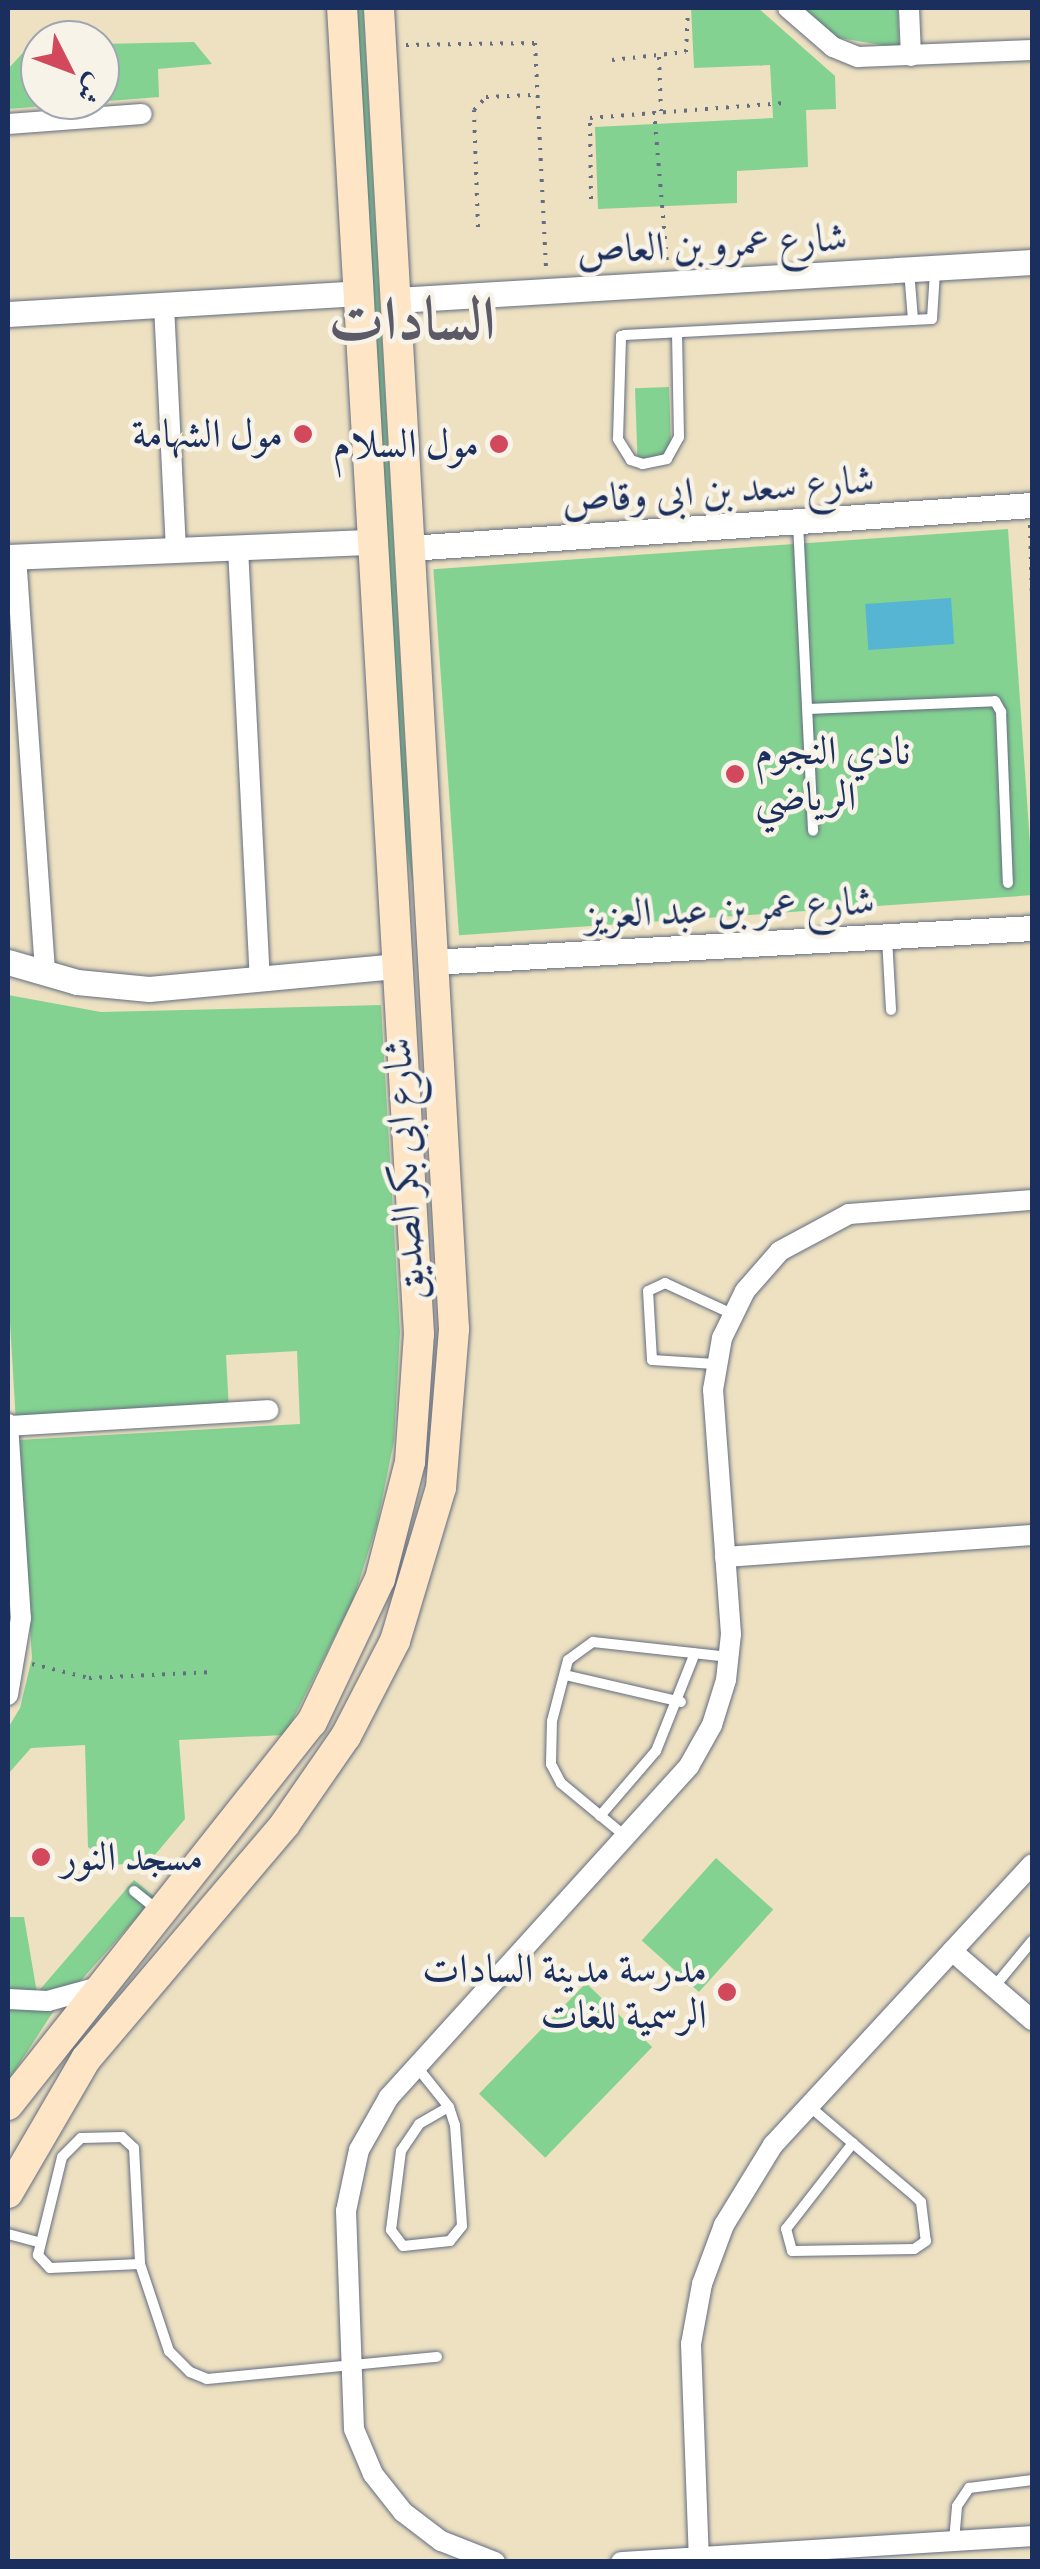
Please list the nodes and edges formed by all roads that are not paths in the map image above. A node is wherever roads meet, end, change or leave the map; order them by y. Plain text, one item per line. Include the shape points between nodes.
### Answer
1 (342, 8) edge
2 (380, 8) edge
3 (788, 8) edge
4 (908, 8) edge
5 (1032, 50) edge
6 (911, 56) junction
7 (142, 114) dead end
8 (8, 124) edge
9 (1032, 262) edge
10 (922, 269) junction
11 (359, 293) junction
12 (396, 300) junction
13 (164, 305) junction
14 (8, 314) edge
15 (913, 320) junction
16 (677, 332) junction
17 (1031, 505) edge
18 (798, 522) junction
19 (374, 542) junction
20 (238, 548) junction
21 (409, 548) junction
22 (176, 550) junction
23 (12, 556) edge
24 (808, 710) junction
25 (424, 812) junction
26 (389, 816) junction
27 (812, 832) dead end
28 (1008, 883) dead end
29 (1032, 928) edge
30 (886, 936) junction
31 (8, 962) edge
32 (432, 962) junction
33 (398, 966) junction
34 (45, 974) junction
35 (260, 980) junction
36 (891, 1010) dead end
37 (1032, 1200) edge
38 (732, 1314) junction
39 (715, 1364) junction
40 (419, 1378) junction
41 (454, 1382) junction
42 (269, 1410) dead end
43 (8, 1425) edge
44 (1032, 1535) edge
45 (725, 1558) junction
46 (695, 1653) junction
47 (730, 1657) junction
48 (564, 1675) junction
49 (8, 1696) edge
50 (680, 1702) junction
51 (254, 1800) junction
52 (600, 1816) junction
53 (285, 1824) junction
54 (625, 1836) junction
55 (1032, 1864) edge
56 (134, 1891) dead end
57 (160, 1912) junction
58 (1032, 1941) edge
59 (952, 1950) junction
60 (98, 1987) junction
61 (994, 1987) junction
62 (8, 1999) edge
63 (1032, 2020) edge
64 (417, 2067) junction
65 (8, 2105) edge
66 (808, 2105) junction
67 (449, 2107) junction
68 (852, 2143) junction
69 (8, 2193) edge
70 (8, 2234) edge
71 (38, 2242) junction
72 (140, 2264) junction
73 (437, 2357) dead end
74 (348, 2367) junction
75 (1032, 2480) edge
76 (1032, 2536) edge
77 (954, 2541) junction
78 (699, 2559) edge
79 (495, 2562) edge
80 (620, 2562) edge

1 - 11 main road, شارع ابى بكر الصديق
2 - 12 main road, شارع ابى بكر الصديق
3 - 6 street via 844,53
4 - 6 street
5 - 6 street
7 - 8 street
9 - 10 street, شارع عمرو بن العاص
10 - 12 street, شارع عمرو بن العاص
10 - 15 lane
10 - 15 lane via 936,312
11 - 13 street
11 - 19 main road, شارع ابى بكر الصديق
12 - 21 main road, شارع ابى بكر الصديق
13 - 14 street
13 - 22 street
15 - 16 lane
16 - 16 lane via 679,438 667,458 643,464 631,460 618,440 615,344 625,335
17 - 18 street, شارع سعد بن ابى وقاص
18 - 21 street, شارع سعد بن ابى وقاص
18 - 24 lane
19 - 20 street
19 - 26 main road, شارع ابى بكر الصديق
20 - 22 street
20 - 35 street
21 - 25 main road, شارع ابى بكر الصديق
22 - 23 street
23 - 34 street
24 - 27 lane
24 - 28 lane via 996,702
25 - 26 main road
25 - 32 main road, شارع ابى بكر الصديق
26 - 33 main road, شارع ابى بكر الصديق
29 - 30 street, شارع عمر بن عبد العزيز
30 - 32 street, شارع عمر بن عبد العزيز
30 - 36 lane
31 - 34 street
32 - 41 main road, شارع ابى بكر الصديق
33 - 35 street
33 - 40 main road, شارع ابى بكر الصديق
34 - 35 street via 149,988
37 - 38 street via 836,1218 780,1252
38 - 39 street
38 - 39 lane via 665,1283 648,1291 646,1352 652,1360
39 - 45 street
40 - 41 main road
40 - 51 main road, شارع ابى بكر الصديق via 406,1488 380,1580 312,1722
41 - 53 main road, شارع ابى بكر الصديق via 441,1488 408,1608 346,1736
42 - 43 street
43 - 49 street via 18,1658
44 - 45 street
45 - 47 street
46 - 47 lane
46 - 48 lane via 593,1642 574,1652
46 - 50 lane
47 - 54 street via 721,1703 702,1746
48 - 50 lane
48 - 52 lane via 552,1721 551,1764 561,1783
50 - 52 lane via 656,1751
51 - 53 main road
51 - 57 main road, شارع ابى بكر الصديق
52 - 54 lane
53 - 69 main road, شارع ابى بكر الصديق via 86,2060
54 - 64 street
55 - 59 street
56 - 57 lane
57 - 60 main road, شارع ابى بكر الصديق
58 - 61 lane
59 - 61 street
59 - 66 street
60 - 62 street via 48,2000
60 - 65 main road, شارع ابى بكر الصديق
61 - 63 street
64 - 67 lane
64 - 74 street via 376,2114 352,2170 346,2211
66 - 68 lane
66 - 78 street via 738,2197 702,2284 689,2374
67 - 67 lane via 460,2232 450,2241 403,2246 391,2230 401,2150 420,2124
68 - 68 lane via 921,2202 926,2240 914,2250 792,2251 786,2229
70 - 71 lane
71 - 72 lane via 38,2255 50,2268
71 - 72 lane via 67,2149 91,2135 122,2138 135,2154
72 - 74 lane via 169,2351 190,2372 207,2379
73 - 74 lane
74 - 79 street via 354,2429 387,2494 441,2540
75 - 77 lane via 969,2488 958,2506
76 - 77 street
77 - 78 street
78 - 80 street

